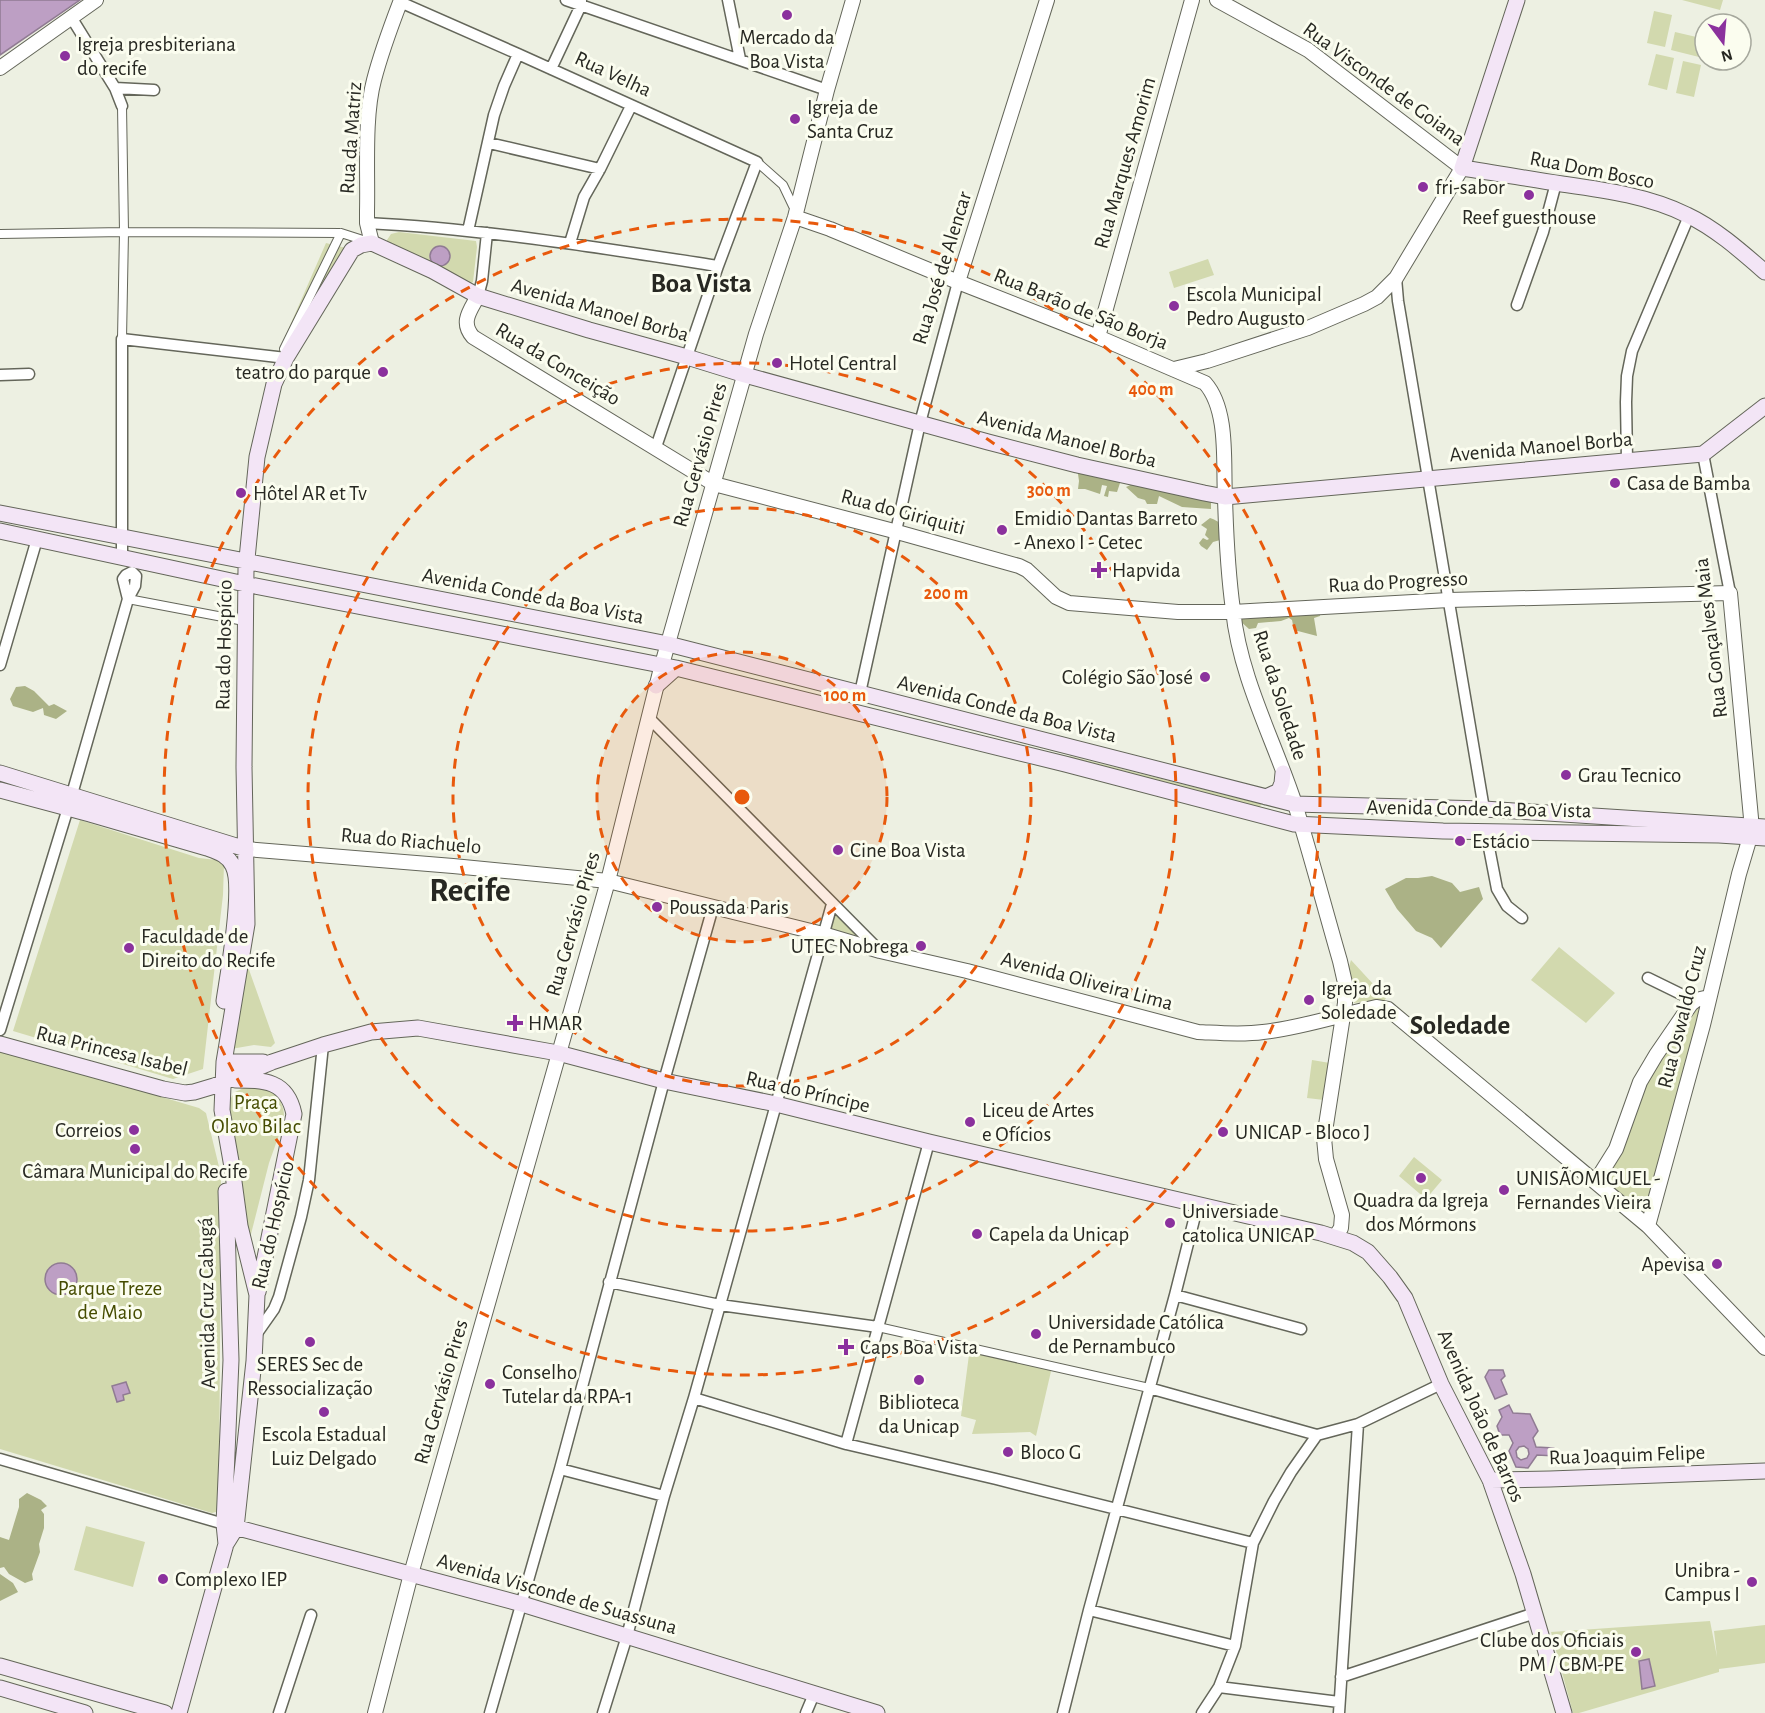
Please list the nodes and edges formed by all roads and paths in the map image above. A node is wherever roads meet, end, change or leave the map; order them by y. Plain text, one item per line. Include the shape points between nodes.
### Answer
1 (87, 0) edge
2 (96, 0) edge
3 (566, 0) edge
4 (728, 0) edge
5 (853, 0) edge
6 (1047, 0) edge
7 (1192, 0) edge
8 (1217, 0) edge
9 (1517, 0) edge
10 (398, 1) edge
11 (581, 2) edge
12 (71, 17) junction
13 (518, 54) junction
14 (740, 59) junction
15 (0, 60) edge
16 (0, 68) edge
17 (551, 69) junction
18 (115, 88) junction
19 (154, 90) dead end
20 (827, 90) junction
21 (122, 106) joint
22 (631, 106) junction
23 (489, 143) junction
24 (757, 162) junction
25 (1462, 168) junction
26 (600, 169) junction
27 (1556, 183) junction
28 (796, 213) junction
29 (1689, 216) junction
30 (367, 223) junction
31 (468, 231) junction
32 (124, 232) junction
33 (341, 233) junction
34 (487, 233) junction
35 (0, 234) edge
36 (372, 243) junction
37 (570, 243) junction
38 (718, 266) junction
39 (1765, 272) edge
40 (1396, 279) junction
41 (958, 282) junction
42 (478, 296) junction
43 (1517, 305) dead end
44 (1098, 337) junction
45 (122, 339) junction
46 (687, 357) junction
47 (283, 358) junction
48 (1174, 369) junction
49 (29, 374) dead end
50 (0, 375) edge
51 (745, 375) junction
52 (1765, 406) edge
53 (920, 423) junction
54 (656, 447) junction
55 (1703, 454) junction
56 (1627, 460) junction
57 (1428, 478) junction
58 (714, 484) junction
59 (1225, 496) junction
60 (0, 513) edge
61 (0, 531) edge
62 (895, 531) junction
63 (121, 537) junction
64 (37, 540) junction
65 (122, 557) junction
66 (247, 562) junction
67 (245, 584) junction
68 (1730, 592) junction
69 (128, 599) joint
70 (1449, 600) junction
71 (1069, 603) joint
72 (1233, 612) junction
73 (244, 621) junction
74 (668, 644) junction
75 (0, 665) edge
76 (669, 666) junction
77 (656, 686) joint
78 (860, 693) junction
79 (649, 718) junction
80 (0, 773) edge
81 (1283, 773) junction
82 (0, 790) edge
83 (1266, 796) junction
84 (69, 802) junction
85 (1294, 804) junction
86 (1484, 809) junction
87 (1301, 825) junction
88 (1756, 829) edge
89 (1486, 831) junction
90 (246, 849) junction
91 (608, 881) junction
92 (832, 904) junction
93 (713, 907) junction
94 (1522, 918) dead end
95 (824, 934) junction
96 (880, 951) junction
97 (1648, 978) dead end
98 (1702, 999) junction
99 (1343, 1014) junction
100 (0, 1030) edge
101 (0, 1044) edge
102 (323, 1045) junction
103 (558, 1053) junction
104 (272, 1062) junction
105 (219, 1063) junction
106 (664, 1081) junction
107 (222, 1083) junction
108 (776, 1104) junction
109 (929, 1142) junction
110 (1596, 1181) junction
111 (1198, 1204) junction
112 (1648, 1226) junction
113 (1335, 1237) junction
114 (609, 1282) junction
115 (257, 1295) junction
116 (1175, 1295) junction
117 (720, 1305) junction
118 (878, 1327) junction
119 (1301, 1329) dead end
120 (255, 1336) junction
121 (1765, 1348) edge
122 (1441, 1384) junction
123 (1149, 1388) junction
124 (694, 1398) junction
125 (1358, 1424) junction
126 (1317, 1435) junction
127 (846, 1444) junction
128 (0, 1459) edge
129 (560, 1469) junction
130 (1765, 1471) edge
131 (1490, 1480) junction
132 (664, 1496) junction
133 (1116, 1510) junction
134 (230, 1526) junction
135 (1253, 1543) junction
136 (411, 1574) junction
137 (522, 1604) junction
138 (1089, 1610) junction
139 (1535, 1613) junction
140 (311, 1615) dead end
141 (627, 1636) junction
142 (1234, 1646) junction
143 (0, 1666) edge
144 (1341, 1677) junction
145 (1219, 1687) junction
146 (0, 1688) edge
147 (814, 1694) junction
148 (1339, 1707) edge
149 (178, 1710) edge
150 (85, 1713) edge
151 (165, 1713) edge
152 (279, 1713) edge
153 (375, 1713) edge
154 (490, 1713) edge
155 (603, 1713) edge
156 (806, 1713) edge
157 (877, 1713) edge
158 (1063, 1713) edge
159 (1202, 1713) edge
160 (1564, 1713) edge

1 - 15 street
2 - 12 street
3 - 11 street
4 - 14 street
5 - 20 street, Rua Gervásio Pires
6 - 41 street, Rua José de Alencar
7 - 44 street, Rua Marques Amorim
8 - 25 street, Rua Visconde de Goiana via 1308,50
9 - 25 main road
10 - 13 street, Rua Velha
10 - 30 street, Rua da Matriz via 373,81 368,126
11 - 14 street
11 - 17 street
12 - 16 street
12 - 18 street
13 - 17 street, Rua Velha
13 - 23 street via 500,96
14 - 20 street
17 - 22 street, Rua Velha
18 - 19 street
18 - 21 street
20 - 28 street, Rua Gervásio Pires
21 - 32 street
22 - 24 street, Rua Velha
22 - 26 street
23 - 26 street
23 - 31 street
24 - 28 street, Rua Velha via 783,185
24 - 38 street
25 - 27 main road, Rua Dom Bosco
25 - 40 street, Rua Barão de São Borja
26 - 37 street via 582,203
27 - 29 main road, Rua Dom Bosco via 1628,195
27 - 43 street
28 - 41 street, Rua Barão de São Borja
28 - 51 street, Rua Gervásio Pires
29 - 39 main road, Rua Dom Bosco
29 - 56 street via 1632,351 1627,376
30 - 31 street
30 - 36 street, Rua da Matriz
31 - 34 street
32 - 33 street
32 - 35 street
32 - 45 street
33 - 36 street
33 - 47 street, Rua do Hospício
34 - 37 street
34 - 42 street, Rua da Conceição
36 - 42 main road, Avenida Manoel Borba
36 - 47 main road, Rua do Hospício via 352,250
37 - 38 street
38 - 46 street
40 - 48 street, Rua Barão de São Borja via 1377,297 1308,328
40 - 57 street
41 - 44 street, Rua Barão de São Borja
41 - 53 street, Rua José de Alencar
42 - 46 main road, Avenida Manoel Borba
42 - 54 street, Rua da Conceição via 466,324 473,337
44 - 48 street, Rua Barão de São Borja
45 - 47 street
45 - 63 street
46 - 51 main road, Avenida Manoel Borba
46 - 54 street
47 - 66 main road, Rua do Hospício via 257,457
48 - 59 street, Rua da Soledade via 1205,383 1213,393 1223,438
49 - 50 street
51 - 53 main road, Avenida Manoel Borba
51 - 58 street, Rua Gervásio Pires
52 - 55 main road
53 - 59 main road, Avenida Manoel Borba via 1077,465
53 - 62 street, Rua José de Alencar
54 - 58 street, Rua da Conceição
55 - 56 main road, Avenida Manoel Borba
55 - 68 street, Rua Gonçalves Maia
56 - 57 main road, Avenida Manoel Borba
57 - 59 main road, Avenida Manoel Borba
57 - 70 street
58 - 62 street, Rua do Giriquiti
58 - 74 street, Rua Gervásio Pires
59 - 72 street, Rua da Soledade
60 - 63 main road, Avenida Conde da Boa Vista
61 - 64 main road, Avenida Conde da Boa Vista
62 - 71 street, Rua do Giriquiti via 1019,566
62 - 78 street, Rua José de Alencar
63 - 65 street
63 - 66 main road, Avenida Conde da Boa Vista
64 - 65 main road, Avenida Conde da Boa Vista
64 - 75 street
65 - 67 main road, Avenida Conde da Boa Vista
66 - 67 main road, Rua do Hospício
66 - 74 main road, Avenida Conde da Boa Vista
67 - 73 main road, Rua do Hospício
67 - 76 main road, Avenida Conde da Boa Vista
68 - 70 street, Rua do Progresso
68 - 88 street, Rua Gonçalves Maia
69 - 73 street
69 - 84 street
70 - 72 street, Rua do Progresso
70 - 86 street
71 - 72 street, Rua do Progresso via 1178,612
72 - 81 street, Rua da Soledade via 1244,663
73 - 90 main road, Rua do Hospício
74 - 76 street, Rua Gervásio Pires
74 - 78 main road, Avenida Conde da Boa Vista
76 - 77 main road
76 - 87 main road, Avenida Conde da Boa Vista
77 - 79 street, Rua Gervásio Pires
78 - 83 main road, Avenida Conde da Boa Vista
79 - 91 street, Rua Gervásio Pires
79 - 92 street
80 - 84 main road, Rua do Riachuelo
81 - 83 main road via 1279,790
81 - 85 street, Rua da Soledade
82 - 84 main road, Rua do Riachuelo
83 - 85 main road, Avenida Conde da Boa Vista
84 - 90 main road, Rua do Riachuelo
84 - 100 street
84 - 105 main road, Rua do Riachuelo via 217,851 229,859 235,870 237,891
85 - 86 main road, Avenida Conde da Boa Vista
85 - 87 street, Rua da Soledade
86 - 88 main road, Avenida Conde da Boa Vista
87 - 89 main road, Avenida Conde da Boa Vista
87 - 99 street, Rua da Soledade via 1345,982
88 - 89 main road, Avenida Conde da Boa Vista
88 - 98 street, Rua Oswaldo Cruz
89 - 94 street via 1497,890 1506,906
90 - 91 street, Rua do Riachuelo
90 - 105 main road, Rua do Hospício via 248,924
91 - 93 street, Rua do Riachuelo
91 - 103 street, Rua Gervásio Pires
92 - 95 street
92 - 96 street
93 - 95 street, Rua do Riachuelo
93 - 106 street
95 - 96 street, Avenida Oliveira Lima
95 - 108 street
96 - 99 street, Avenida Oliveira Lima via 1198,1032 1235,1034 1288,1029
97 - 98 street
98 - 110 street via 1687,1009 1656,1054 1640,1082 1616,1149
98 - 112 street, Rua Oswaldo Cruz via 1703,1025
99 - 110 street, Avenida Oliveira Lima via 1376,1007 1388,1010
99 - 113 street, Rua da Soledade via 1324,1138 1343,1222
101 - 107 main road, Rua Princesa Isabel via 185,1093
102 - 103 main road, Rua do Príncipe via 371,1032 418,1028
102 - 104 main road, Rua do Príncipe
102 - 120 street, Rua do Hospício via 309,1180 301,1218 279,1297
103 - 106 main road, Rua do Príncipe
103 - 136 street, Rua Gervásio Pires
104 - 105 main road
104 - 107 main road
105 - 107 main road, Avenida Cruz Cabugá
106 - 108 main road, Rua do Príncipe
106 - 114 street
107 - 115 main road, Avenida Cruz Cabugá via 222,1116
107 - 115 main road via 267,1081 280,1087 294,1114
107 - 134 main road, Avenida Cruz Cabugá via 214,1119 226,1188
108 - 109 main road, Rua do Príncipe
108 - 117 street
109 - 111 main road, Rua do Príncipe
109 - 118 street
110 - 112 street, Avenida Oliveira Lima
111 - 113 main road, Rua do Príncipe
111 - 116 street
112 - 121 street, Avenida Oliveira Lima
113 - 122 main road, Avenida João de Barros via 1368,1252 1390,1277 1405,1298
114 - 117 street
114 - 129 street
115 - 120 main road, Avenida Cruz Cabugá
116 - 119 street
116 - 123 street
117 - 118 street
117 - 124 street
118 - 123 street
118 - 127 street
120 - 134 main road, Avenida Cruz Cabugá
122 - 125 street
122 - 131 main road, Avenida João de Barros
123 - 126 street
123 - 133 street
124 - 127 street
124 - 132 street
125 - 126 street
125 - 144 street
126 - 135 street via 1274,1501
127 - 133 street
128 - 134 street
129 - 132 street
129 - 137 street
130 - 131 main road, Rua Joaquim Felipe
131 - 139 main road, Avenida João de Barros
132 - 141 street
133 - 135 street
133 - 138 street
134 - 136 main road, Avenida Visconde de Suassuna
134 - 149 main road, Avenida Cruz Cabugá
135 - 142 street
136 - 137 main road, Avenida Visconde de Suassuna
136 - 153 street, Rua Gervásio Pires
137 - 141 main road, Avenida Visconde de Suassuna
137 - 154 street
138 - 142 street
138 - 158 street
139 - 144 street
139 - 160 main road, Avenida João de Barros
140 - 152 street
141 - 147 main road, Avenida Visconde de Suassuna
141 - 155 street
142 - 145 street
143 - 151 main road
144 - 148 street
145 - 148 street
145 - 159 street
146 - 150 main road
147 - 156 street
147 - 157 main road, Avenida Visconde de Suassuna

